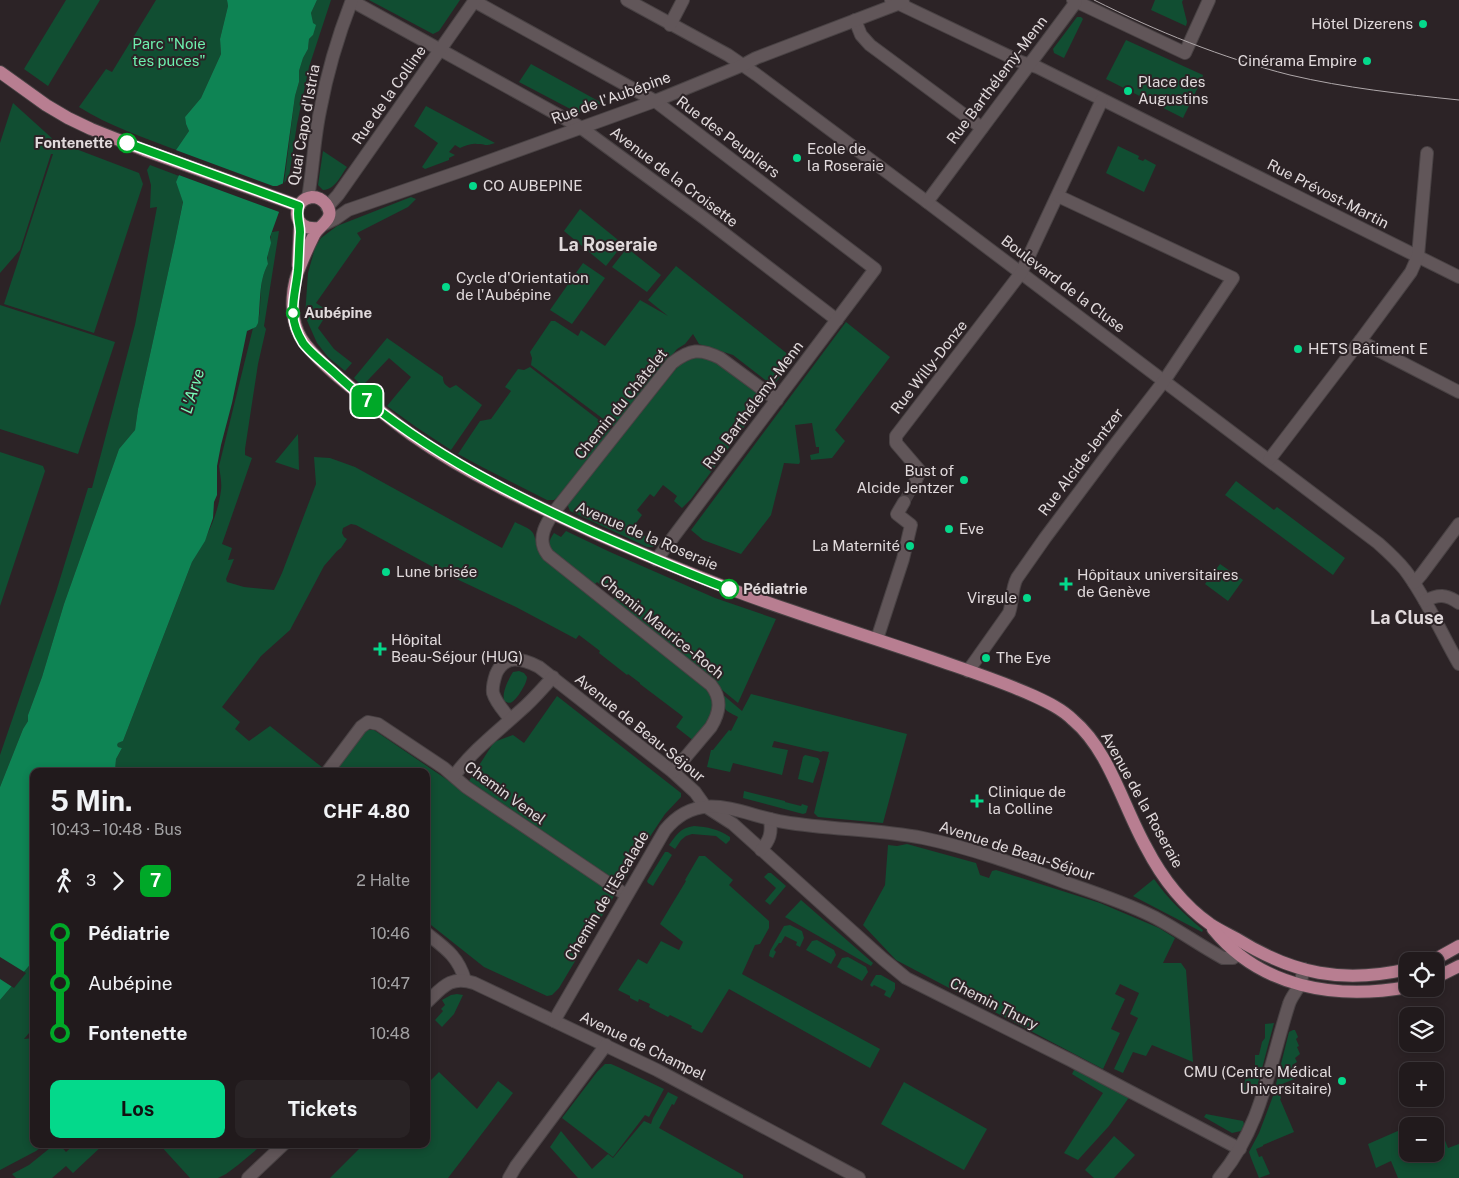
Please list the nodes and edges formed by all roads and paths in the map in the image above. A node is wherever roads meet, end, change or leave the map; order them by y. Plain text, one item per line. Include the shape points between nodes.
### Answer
1 (474, 0) edge
2 (627, 0) edge
3 (683, 0) edge
4 (1209, 0) edge
5 (352, 1) edge
6 (899, 1) edge
7 (1074, 1) edge
8 (856, 20) junction
9 (670, 25) junction
10 (439, 51) junction
11 (1029, 64) junction
12 (743, 65) junction
13 (0, 72) edge
14 (1102, 100) junction
15 (655, 101) junction
16 (580, 127) junction
17 (982, 128) junction
18 (1427, 153) dead end
19 (1058, 196) junction
20 (298, 202) junction
21 (927, 202) junction
22 (328, 206) junction
23 (300, 223) junction
24 (321, 226) junction
25 (1418, 256) junction
26 (875, 269) joint
27 (298, 272) junction
28 (1021, 273) junction
29 (1459, 278) edge
30 (837, 320) junction
31 (1360, 341) junction
32 (1164, 381) junction
33 (1459, 392) edge
34 (777, 400) junction
35 (1269, 460) junction
36 (918, 476) dead end
37 (904, 502) tunnel mouth
38 (553, 513) junction
39 (1459, 524) edge
40 (656, 560) junction
41 (1414, 583) junction
42 (1425, 601) junction
43 (1459, 603) edge
44 (877, 639) junction
45 (1459, 664) edge
46 (968, 670) junction
47 (552, 677) junction
48 (510, 719) junction
49 (329, 768) edge
50 (673, 772) junction
51 (454, 776) junction
52 (706, 806) junction
53 (766, 818) junction
54 (747, 837) junction
55 (760, 850) junction
56 (626, 896) junction
57 (1209, 923) junction
58 (430, 936) edge
59 (1459, 946) edge
60 (1256, 951) junction
61 (1238, 954) junction
62 (1444, 954) edge
63 (1459, 966) edge
64 (1304, 969) junction
65 (1399, 971) edge
66 (1444, 974) edge
67 (465, 980) junction
68 (1300, 985) junction
69 (1399, 988) edge
70 (430, 1000) edge
71 (554, 1021) junction
72 (606, 1045) junction
73 (280, 1148) edge
74 (1240, 1149) junction
75 (248, 1178) edge
76 (509, 1178) edge
77 (859, 1178) edge
78 (1219, 1178) edge

1 - 10 street, Rue de la Colline
1 - 15 street, Rue des Peupliers
2 - 9 street, Boulevard de la Cluse
3 - 9 street
4 - 7 street via 1185,53
5 - 10 street, Avenue de la Croisette
5 - 20 street, Quai Capo d'Istria via 332,57 319,112 312,178
6 - 8 street, Rue de l'Aubépine
6 - 11 street
7 - 11 street, Rue Barthélemy-Menn
8 - 12 street, Rue de l'Aubépine
8 - 17 street via 861,36 870,45
9 - 12 street, Boulevard de la Cluse
10 - 16 street, Avenue de la Croisette
10 - 22 street, Rue de la Colline
11 - 14 street
11 - 17 street, Rue Barthélemy-Menn
12 - 15 street, Rue de l'Aubépine
12 - 21 street, Boulevard de la Cluse
13 - 20 main road via 46,105 91,129
14 - 19 street, Rue Willy-Donze
14 - 25 street, Rue Prévost-Martin
15 - 16 street, Rue de l'Aubépine
15 - 26 street, Rue des Peupliers
16 - 24 street, Rue de l'Aubépine via 348,210
16 - 30 street, Avenue de la Croisette
17 - 21 street, Rue Barthélemy-Menn
18 - 25 street
19 - 28 street, Rue Willy-Donze
19 - 32 street, Rue Alcide-Jentzer via 1233,278
20 - 22 main road via 313,197
20 - 23 main road
21 - 28 street, Boulevard de la Cluse
22 - 24 main road via 329,215
23 - 24 main road via 309,229
23 - 27 main road, Avenue de la Roseraie
24 - 27 main road, Avenue de la Roseraie
25 - 29 street, Rue Prévost-Martin
25 - 31 street via 1411,272
26 - 30 street, Rue Barthélemy-Menn
27 - 38 main road, Avenue de la Roseraie via 292,304 293,318 304,344 349,386 415,437 477,476
28 - 32 street, Boulevard de la Cluse
28 - 36 street, Rue Willy-Donze via 896,436 896,443
30 - 34 street, Rue Barthélemy-Menn
31 - 33 street
31 - 35 street
32 - 35 street, Boulevard de la Cluse
32 - 46 street, Rue Alcide-Jentzer via 1044,538 1014,584 1009,614
34 - 38 street, Chemin du Châtelet via 715,355 698,351 682,355 672,363
34 - 40 street, Rue Barthélemy-Menn
35 - 41 street, Boulevard de la Cluse via 1378,542
37 - 44 street via 897,514 911,525
38 - 40 main road, Avenue de la Roseraie
38 - 50 street, Chemin Maurice-Roch via 542,536 548,555 715,690 719,707 715,720
39 - 41 street
40 - 44 main road, Avenue de la Roseraie
41 - 42 street, Boulevard de la Cluse
42 - 43 street via 1439,596
42 - 45 street, Boulevard de la Cluse
44 - 46 main road, Avenue de la Roseraie
46 - 57 main road, Avenue de la Roseraie via 1044,701 1065,713 1085,731 1100,753 1158,868 1180,896
47 - 48 street, Avenue de Beau-Séjour
47 - 48 street, Avenue de Beau-Séjour via 523,660 504,663 495,676 493,692
47 - 50 street, Avenue de Beau-Séjour
48 - 51 street, Avenue de Beau-Séjour via 472,754
49 - 51 street, Chemin Venel via 368,722 378,724
50 - 52 street, Avenue de Beau-Séjour
51 - 56 street, Chemin Venel
52 - 53 street, Avenue de Beau-Séjour
52 - 54 street, Avenue de Beau-Séjour via 734,824
52 - 56 street, Chemin de l'Escalade via 683,814 669,825
53 - 54 street via 751,826
53 - 55 street via 772,829 767,843
53 - 61 street, Avenue de Beau-Séjour via 807,826 909,836 1018,865 1134,908 1223,958 1233,958
54 - 55 street, Chemin Thury
55 - 74 street, Chemin Thury via 906,978
56 - 71 street, Chemin de l'Escalade
57 - 60 main road, Avenue de la Roseraie
57 - 61 main road, Avenue de la Roseraie via 1225,944
58 - 67 street via 453,955
59 - 62 main road
60 - 61 main road
60 - 64 main road, Avenue de la Roseraie
61 - 68 main road, Avenue de la Roseraie via 1267,972
63 - 66 main road
64 - 65 main road, Avenue de la Roseraie via 1350,976
64 - 68 street
67 - 70 street via 450,982
67 - 71 street, Avenue de Champel
68 - 69 main road, Avenue de la Roseraie via 1351,993
68 - 74 street via 1290,1002 1260,1106
71 - 72 street, Avenue de Champel
72 - 76 street
72 - 77 street, Avenue de Champel
73 - 75 street
74 - 78 street

